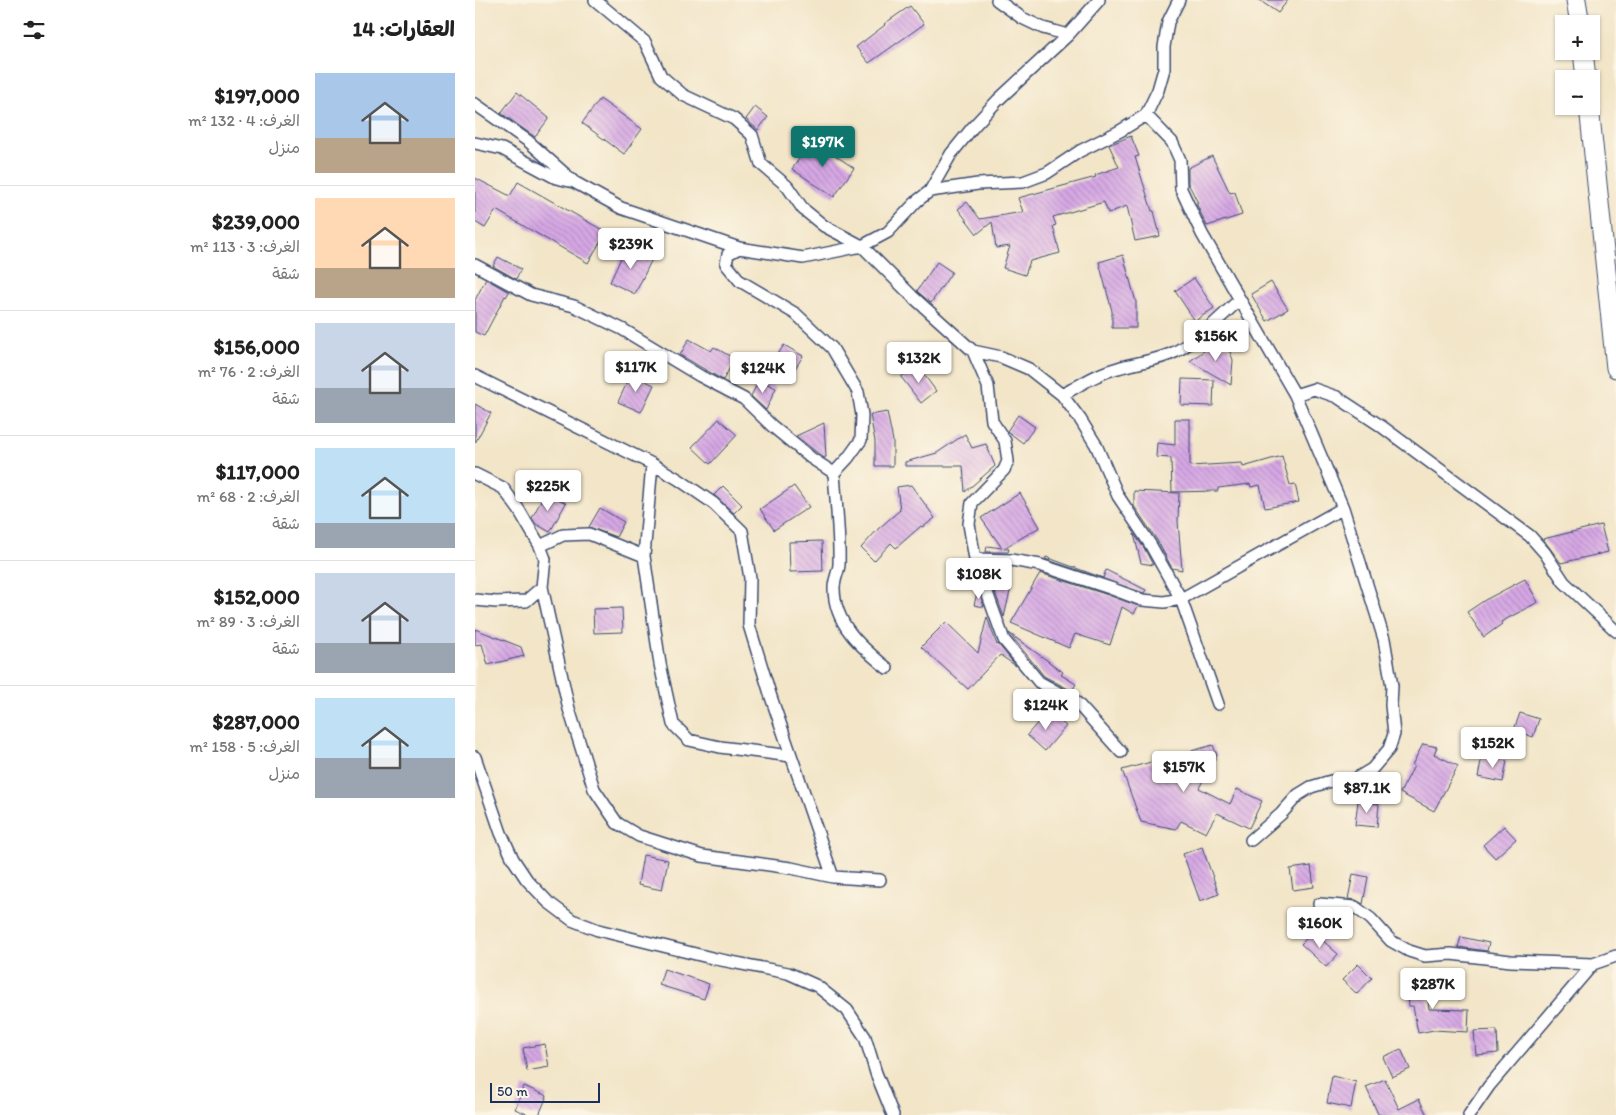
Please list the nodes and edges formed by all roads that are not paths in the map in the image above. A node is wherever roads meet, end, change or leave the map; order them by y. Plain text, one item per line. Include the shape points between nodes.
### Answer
1 (595, 0) edge
2 (997, 0) edge
3 (1099, 0) edge
4 (1179, 0) edge
5 (1576, 0) edge
6 (1578, 15) edge
7 (1068, 35) junction
8 (475, 104) edge
9 (1146, 115) junction
10 (1590, 115) edge
11 (475, 143) edge
12 (574, 182) junction
13 (930, 191) junction
14 (862, 246) junction
15 (739, 248) junction
16 (475, 265) edge
17 (1239, 300) junction
18 (973, 351) junction
19 (1616, 368) edge
20 (475, 376) edge
21 (1063, 395) junction
22 (1295, 395) junction
23 (652, 464) junction
24 (834, 473) junction
25 (475, 474) edge
26 (1343, 508) junction
27 (540, 546) junction
28 (644, 556) junction
29 (975, 559) junction
30 (542, 587) junction
31 (1181, 599) junction
32 (475, 600) edge
33 (1616, 631) edge
34 (887, 668) dead end
35 (1218, 704) dead end
36 (1121, 752) dead end
37 (791, 756) junction
38 (475, 757) edge
39 (1251, 840) dead end
40 (833, 877) junction
41 (880, 880) dead end
42 (1319, 904) dead end
43 (1616, 956) edge
44 (1593, 964) junction
45 (893, 1115) edge
46 (1469, 1115) edge

1 - 14 street via 645,42 661,76 683,95 734,119 752,135 761,164 787,186 803,209 824,226
2 - 7 street via 1022,18
3 - 7 street
4 - 9 street via 1168,22 1164,69 1158,90
5 - 6 main road
7 - 13 street via 973,127 951,154
8 - 12 street via 528,141
9 - 13 street via 1080,150 1047,173 1023,182
9 - 17 street via 1172,142 1180,160 1181,189
10 - 19 main road
11 - 12 street via 502,149 556,178
12 - 15 street via 621,208
13 - 14 street via 888,232
14 - 15 street via 803,258
14 - 18 street
15 - 24 street via 728,254 726,264 740,281 795,314 832,348 858,392 862,415 861,440
16 - 24 street via 531,295 574,306 622,329 744,399 772,426
17 - 21 street via 1203,333 1177,351 1099,374
17 - 22 street
18 - 21 street via 1001,357 1029,369
18 - 29 street via 988,386 992,421 1005,441 1008,461 1004,470 971,503 969,524
20 - 23 street
21 - 31 street via 1096,444 1118,496
22 - 26 street
22 - 33 street via 1314,389 1337,397 1381,426 1530,536 1564,582
23 - 28 street
23 - 37 street via 713,503 742,530 750,578 749,625
24 - 34 street via 839,567 834,586 835,602 842,622 862,648
25 - 27 street via 503,488
26 - 31 street
26 - 39 street via 1384,639 1392,686 1394,734 1389,750 1372,769 1352,781 1331,781 1311,787 1298,795
27 - 28 street via 563,536 589,534
27 - 30 street via 545,559
28 - 37 street via 660,664 673,724 689,740
29 - 31 street via 1040,565 1142,600 1164,602
29 - 36 street via 1004,640 1039,682 1077,703
30 - 32 street via 526,601
30 - 40 street via 569,709 594,789 617,823 639,836 702,856
31 - 35 street
37 - 40 street
38 - 45 street via 513,859 548,902 572,920 598,930 788,973 817,986 847,1010 865,1037
40 - 41 street
42 - 44 street via 1355,907 1391,941 1425,956 1451,954 1511,961
43 - 44 street
44 - 46 street via 1489,1086

